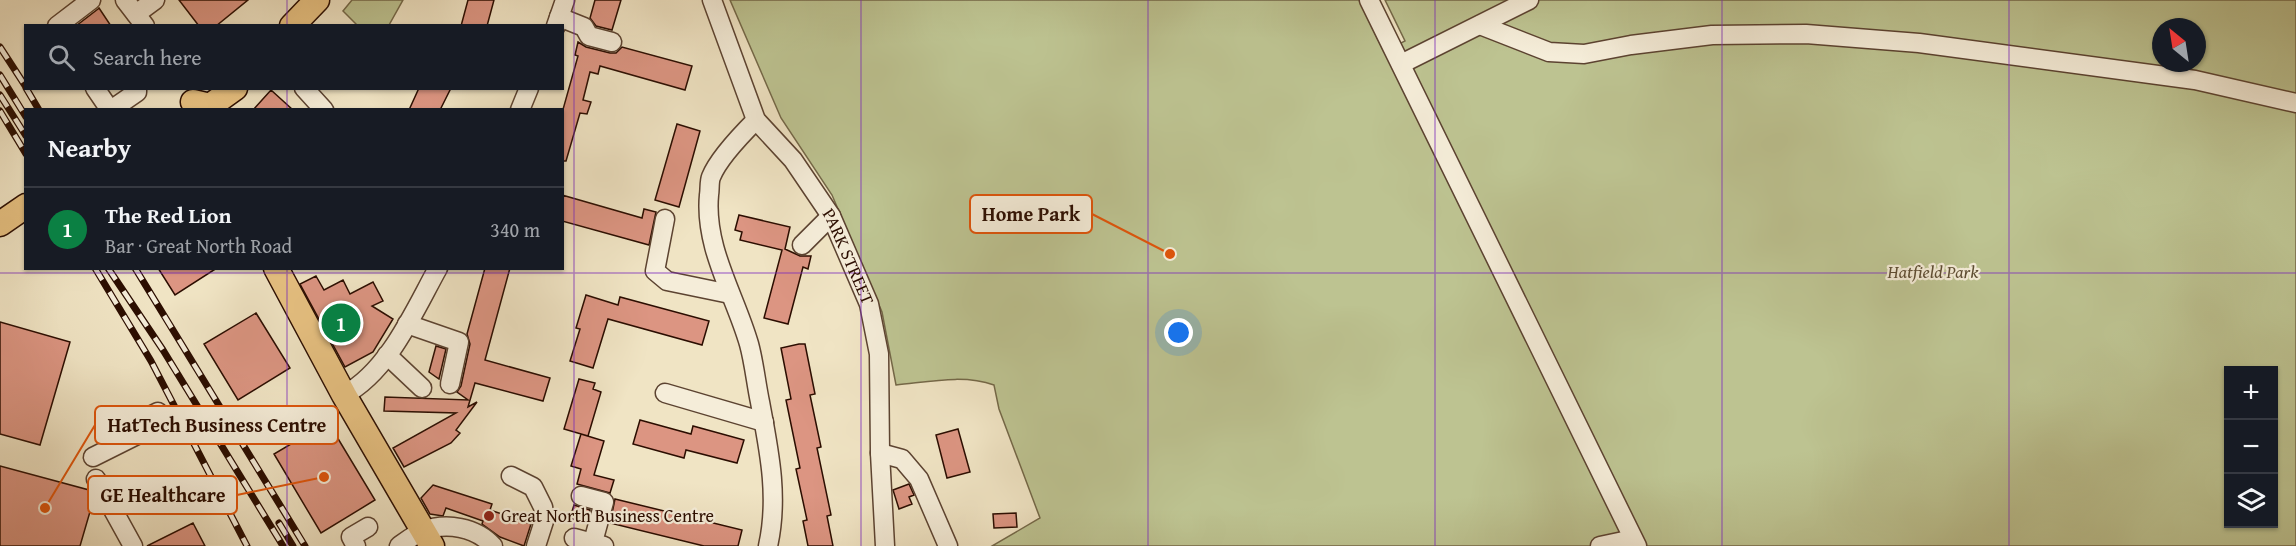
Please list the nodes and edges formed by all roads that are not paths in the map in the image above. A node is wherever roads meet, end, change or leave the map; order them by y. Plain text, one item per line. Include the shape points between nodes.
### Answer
1 (91, 0) edge
2 (155, 0) edge
3 (317, 0) edge
4 (712, 0) edge
5 (1369, 0) edge
6 (1529, 0) edge
7 (136, 13) edge
8 (560, 14) edge
9 (60, 24) edge
10 (294, 24) edge
11 (1480, 25) junction
12 (612, 42) dead end
13 (1401, 64) junction
14 (96, 90) edge
15 (137, 90) edge
16 (232, 90) edge
17 (306, 90) edge
18 (528, 90) edge
19 (193, 100) edge
20 (2296, 103) edge
21 (110, 108) edge
22 (114, 108) edge
23 (322, 108) edge
24 (521, 108) edge
25 (756, 120) junction
26 (831, 216) junction
27 (665, 219) dead end
28 (802, 245) dead end
29 (277, 270) edge
30 (437, 270) edge
31 (730, 294) junction
32 (407, 324) junction
33 (387, 355) junction
34 (450, 384) dead end
35 (422, 388) dead end
36 (665, 393) dead end
37 (345, 395) junction
38 (158, 412) dead end
39 (764, 422) junction
40 (880, 453) junction
41 (93, 457) dead end
42 (511, 476) dead end
43 (96, 479) dead end
44 (581, 496) dead end
45 (368, 527) dead end
46 (428, 538) edge
47 (574, 538) dead end
48 (1635, 542) edge
49 (599, 544) edge
50 (133, 546) edge
51 (356, 546) edge
52 (399, 546) edge
53 (493, 546) edge
54 (536, 546) edge
55 (768, 546) edge
56 (885, 546) edge
57 (948, 546) edge
58 (1600, 546) edge

1 - 9 street
2 - 7 street
3 - 10 main road
4 - 25 street, PARK STREET
5 - 13 street
6 - 11 street
8 - 12 street via 584,27 589,36
11 - 13 street
11 - 20 street via 1549,52 1584,54 1713,35 1806,34 1919,43 2195,80
13 - 48 street
14 - 21 street
15 - 22 street
16 - 19 main road via 210,106
17 - 23 street
18 - 24 street
25 - 26 street, PARK STREET via 793,160
25 - 31 street via 711,177 708,214
26 - 28 street
26 - 40 street, PARK STREET via 869,304 879,354
27 - 31 street via 655,271 667,281
29 - 37 main road
30 - 32 street
31 - 39 street via 748,343
32 - 33 street
32 - 34 street via 459,342
33 - 35 street
33 - 37 street via 373,375
36 - 39 street
37 - 46 main road
38 - 41 street via 150,416 155,426
39 - 55 street via 774,510
40 - 56 street, PARK STREET
40 - 57 street via 902,459 919,479
42 - 54 street via 533,487 543,507 545,518
43 - 50 street
44 - 49 street via 604,502
45 - 51 street via 351,537
46 - 52 street
46 - 53 street via 449,527 465,528
47 - 49 street
48 - 58 street

